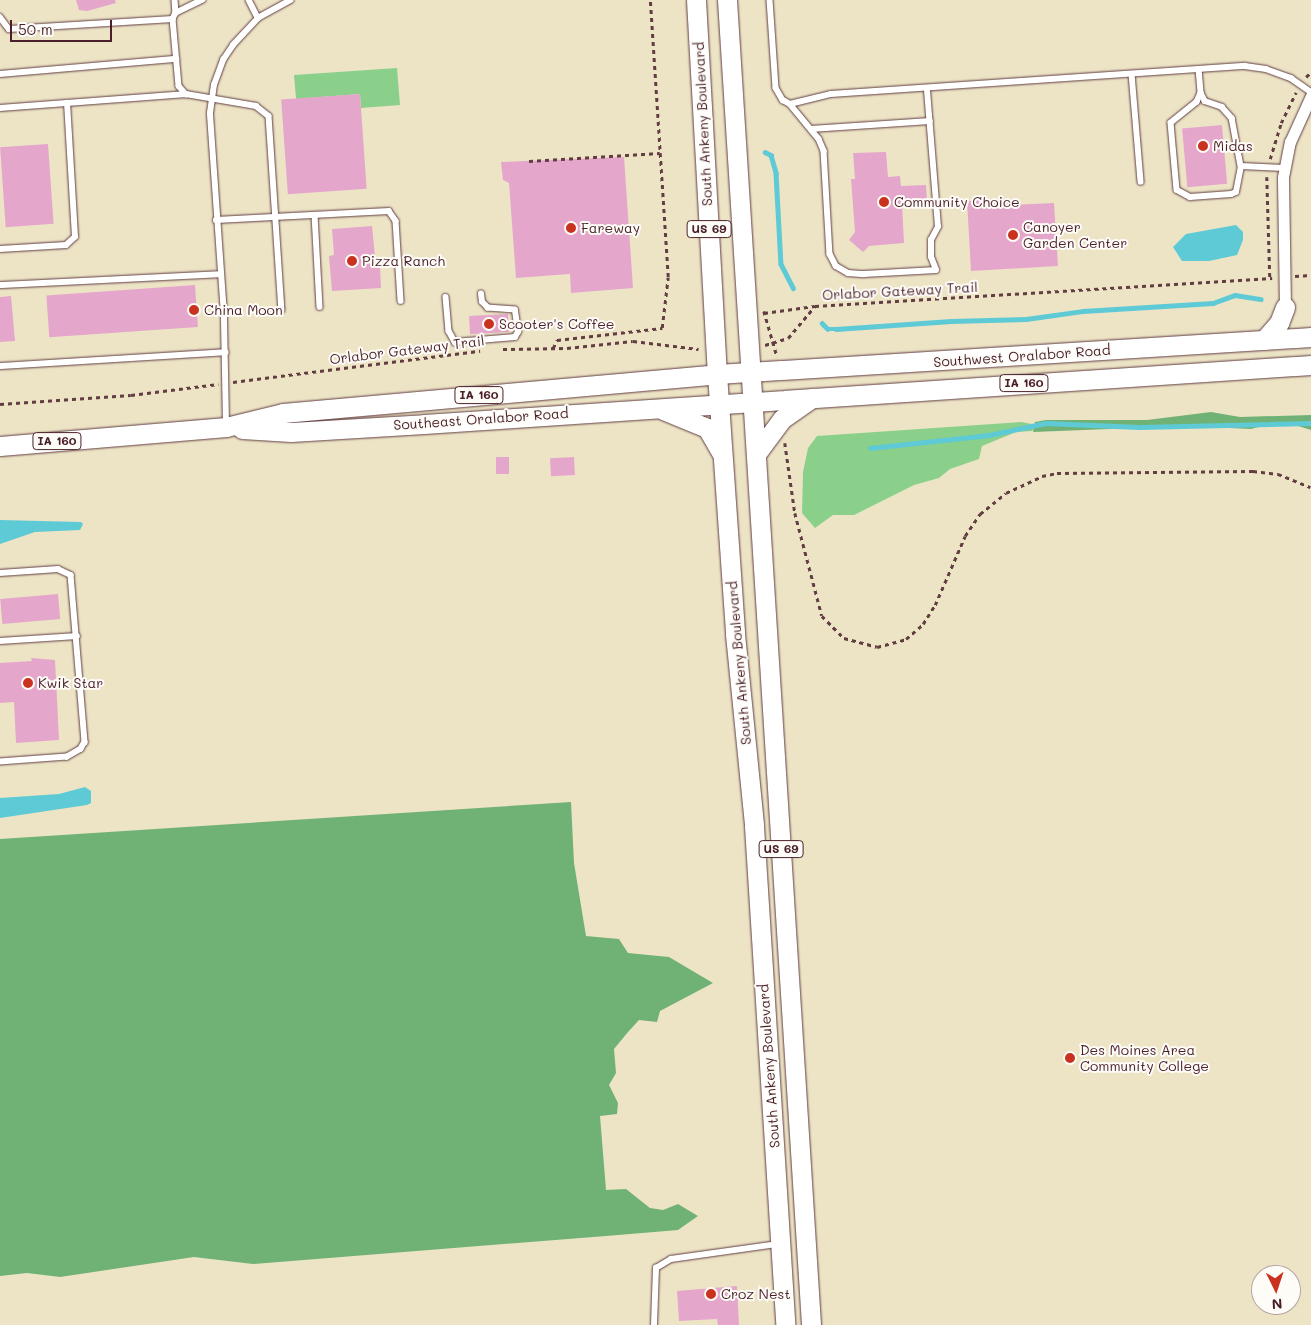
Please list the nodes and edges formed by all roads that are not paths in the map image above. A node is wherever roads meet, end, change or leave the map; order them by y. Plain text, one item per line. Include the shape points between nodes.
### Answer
1 (175, 0) edge
2 (203, 0) edge
3 (249, 0) edge
4 (290, 0) edge
5 (696, 0) edge
6 (727, 0) edge
7 (770, 0) edge
8 (175, 16) junction
9 (0, 17) edge
10 (258, 18) junction
11 (8, 29) junction
12 (0, 30) edge
13 (176, 59) junction
14 (1198, 69) junction
15 (0, 74) edge
16 (1132, 74) junction
17 (927, 89) junction
18 (1311, 92) edge
19 (1201, 93) junction
20 (186, 94) junction
21 (1311, 96) edge
22 (212, 98) junction
23 (67, 103) junction
24 (790, 104) junction
25 (0, 108) edge
26 (930, 121) junction
27 (811, 128) junction
28 (1241, 166) junction
29 (1284, 168) junction
30 (1141, 182) dead end
31 (315, 215) junction
32 (276, 217) junction
33 (216, 220) junction
34 (0, 249) edge
35 (221, 274) junction
36 (0, 285) edge
37 (481, 294) dead end
38 (446, 297) dead end
39 (401, 301) dead end
40 (320, 307) dead end
41 (1286, 308) junction
42 (282, 310) dead end
43 (1311, 336) edge
44 (1264, 340) junction
45 (226, 352) junction
46 (1311, 365) edge
47 (0, 366) edge
48 (734, 373) junction
49 (814, 398) junction
50 (736, 402) junction
51 (650, 407) junction
52 (226, 427) junction
53 (0, 446) edge
54 (756, 454) junction
55 (723, 458) junction
56 (0, 573) edge
57 (77, 636) junction
58 (0, 641) edge
59 (0, 762) edge
60 (802, 1192) junction
61 (777, 1193) junction
62 (780, 1243) junction
63 (654, 1325) edge
64 (785, 1325) edge
65 (811, 1325) edge

1 - 8 lane
2 - 8 lane
3 - 10 lane
4 - 10 lane
5 - 48 main road, South Ankeny Boulevard / US 69 via 716,349
6 - 48 main road, South Ankeny Boulevard / US 69 via 747,346
7 - 24 lane via 776,88 783,100
8 - 11 lane
8 - 13 lane
9 - 11 lane
10 - 22 lane via 223,60
11 - 12 lane
13 - 15 lane
13 - 20 lane via 179,86
14 - 16 lane
14 - 18 lane via 1245,66 1266,69 1291,78
14 - 19 lane
16 - 17 lane
16 - 30 lane
17 - 24 lane via 823,95
17 - 26 lane
19 - 28 lane via 1205,101 1229,111
19 - 28 lane via 1196,102 1171,123 1177,190 1190,196 1231,194 1236,192
20 - 22 lane
20 - 23 lane
21 - 29 street via 1294,133
22 - 32 lane via 256,106 269,116
22 - 33 lane via 210,114
23 - 25 lane
23 - 34 lane via 75,237 66,245
24 - 27 lane
26 - 27 lane
26 - 27 lane via 938,227 932,240 931,257 936,270 864,274 836,266 830,254 824,151
28 - 29 lane
29 - 41 street
31 - 32 lane
31 - 39 lane via 389,211 394,215
31 - 40 lane
32 - 33 lane
32 - 42 lane
33 - 35 lane
35 - 36 lane
35 - 45 lane
37 - 38 lane via 482,302 488,308 515,310 518,332 515,337 455,342 448,330
41 - 43 main road via 1299,327
41 - 44 main road via 1280,323
43 - 44 main road, Southwest Oralabor Road / IA 160
44 - 48 main road, Southwest Oralabor Road / IA 160
45 - 47 lane
45 - 52 lane
46 - 49 main road, Southwest Oralabor Road / IA 160
48 - 50 main road, South Ankeny Boulevard / US 69
48 - 50 main road, South Ankeny Boulevard / US 69
48 - 52 main road, Southeast Oralabor Road / IA 160 via 283,413
49 - 50 main road, Southwest Oralabor Road / IA 160
49 - 54 main road via 782,419
50 - 51 main road, Southeast Oralabor Road / IA 160
50 - 54 main road, South Ankeny Boulevard / US 69
50 - 55 main road, South Ankeny Boulevard / US 69
51 - 52 main road, Southeast Oralabor Road / IA 160 via 291,432
51 - 55 main road via 685,416 707,428
52 - 53 main road, Southeast Oralabor Road / IA 160
54 - 60 main road, South Ankeny Boulevard / US 69
55 - 61 main road, South Ankeny Boulevard / US 69 via 735,634 754,826
56 - 57 lane via 58,569 70,574
57 - 58 lane
57 - 59 lane via 84,728 81,749 67,757
60 - 61 main road
60 - 65 main road, South Ankeny Boulevard / US 69
61 - 62 main road, South Ankeny Boulevard / US 69
62 - 63 lane via 671,1259 656,1268
62 - 64 main road, South Ankeny Boulevard / US 69

